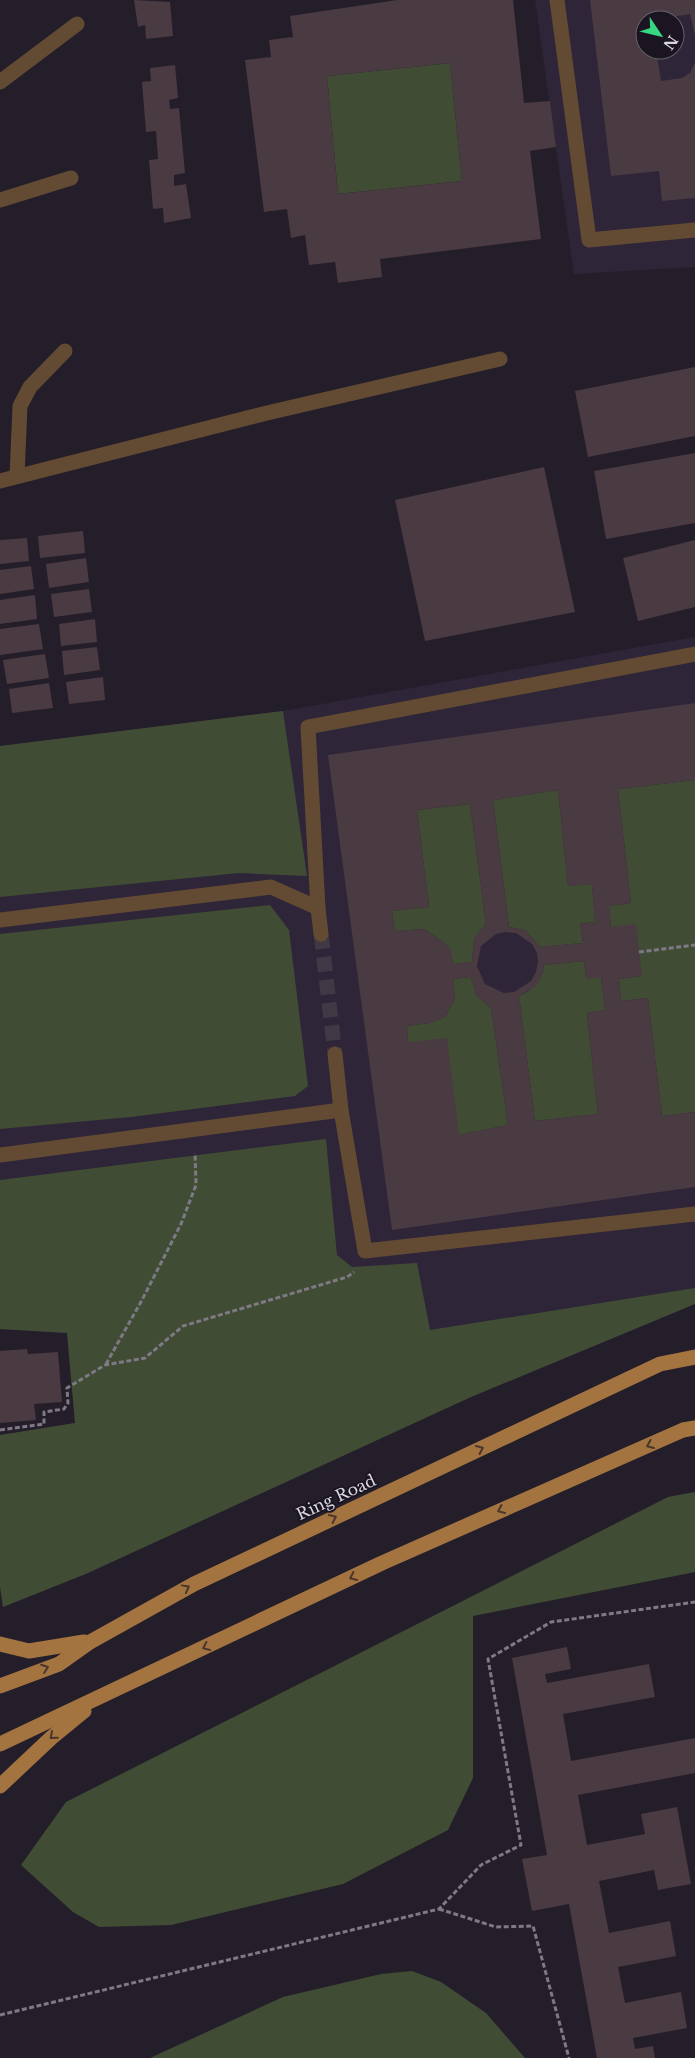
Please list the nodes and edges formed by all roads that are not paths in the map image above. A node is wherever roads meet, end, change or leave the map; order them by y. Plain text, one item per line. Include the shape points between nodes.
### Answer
1 (557, 0) edge
2 (77, 24) dead end
3 (0, 82) edge
4 (71, 178) dead end
5 (0, 200) edge
6 (695, 230) edge
7 (65, 350) dead end
8 (500, 359) dead end
9 (17, 476) junction
10 (0, 481) edge
11 (695, 654) edge
12 (318, 908) junction
13 (0, 920) edge
14 (320, 934) tunnel mouth
15 (335, 1054) tunnel mouth
16 (341, 1110) junction
17 (0, 1155) edge
18 (695, 1214) edge
19 (695, 1357) edge
20 (695, 1428) edge
21 (90, 1642) junction
22 (0, 1644) edge
23 (0, 1686) edge
24 (104, 1695) junction
25 (1, 1744) edge
26 (0, 1786) edge

1 - 6 lane via 589,240
2 - 3 lane
4 - 5 lane
7 - 9 lane via 30,387 20,406
8 - 9 lane
9 - 10 lane
11 - 12 lane via 308,727
12 - 13 lane via 271,887
12 - 14 lane
15 - 16 lane
16 - 17 lane
16 - 18 lane via 365,1251
21 -> 19 main road, Ring Road via 194,1584 660,1364
20 -> 24 main road via 683,1430 382,1563
21 - 22 main road via 29,1651
23 -> 21 main road, Ring Road via 58,1664
24 - 25 main road
24 -> 26 main road via 51,1738

